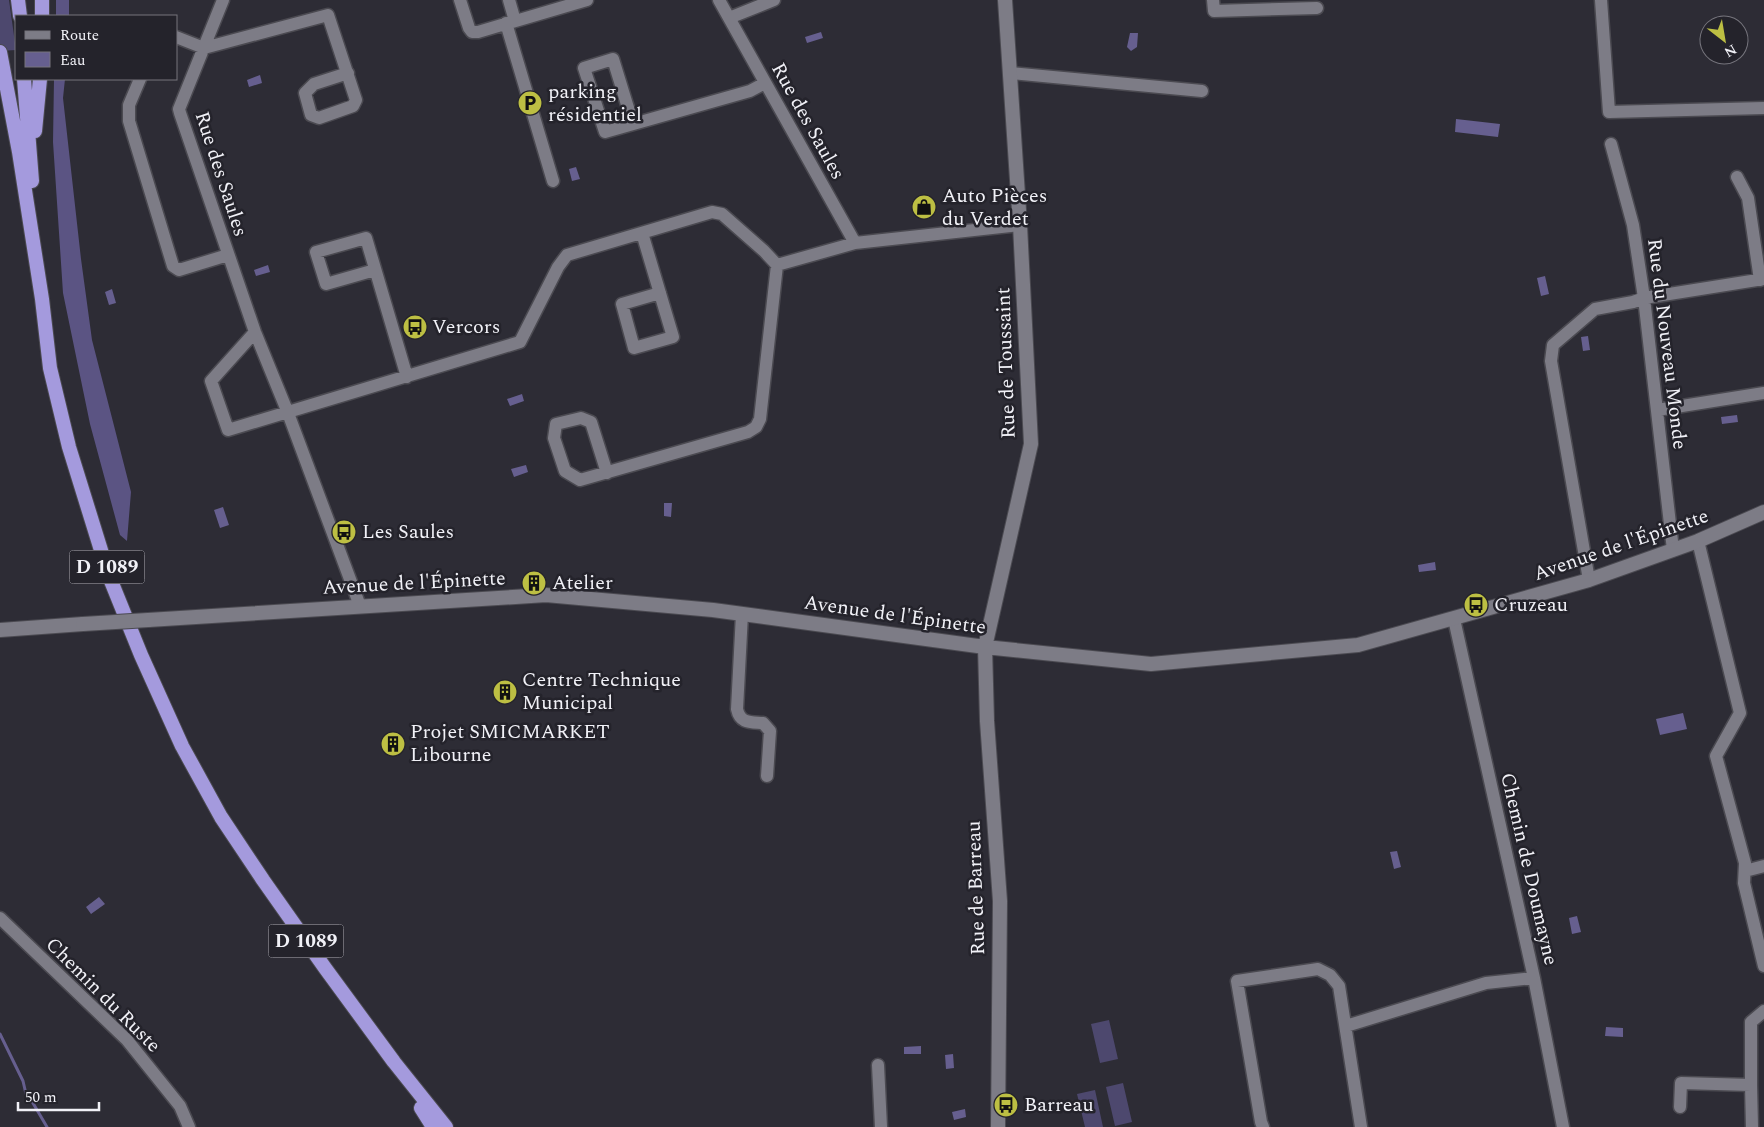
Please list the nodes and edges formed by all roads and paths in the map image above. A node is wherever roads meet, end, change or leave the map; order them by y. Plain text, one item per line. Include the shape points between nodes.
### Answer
1 (18, 0) edge
2 (42, 0) edge
3 (223, 0) edge
4 (460, 0) edge
5 (509, 0) edge
6 (587, 0) edge
7 (719, 0) edge
8 (774, 0) edge
9 (1005, 0) edge
10 (1213, 0) edge
11 (1601, 0) edge
12 (1317, 8) dead end
13 (20, 15) edge
14 (42, 15) edge
15 (729, 18) junction
16 (511, 22) junction
17 (178, 37) edge
18 (204, 48) junction
19 (0, 52) edge
20 (348, 73) dead end
21 (1010, 73) junction
22 (24, 80) edge
23 (40, 80) edge
24 (140, 80) edge
25 (765, 84) junction
26 (1202, 91) dead end
27 (1764, 108) edge
28 (633, 124) junction
29 (1611, 144) dead end
30 (31, 171) junction
31 (1738, 177) dead end
32 (553, 181) dead end
33 (1020, 224) junction
34 (642, 233) junction
35 (855, 243) junction
36 (228, 255) junction
37 (777, 265) junction
38 (375, 270) junction
39 (1762, 279) edge
40 (660, 293) junction
41 (1644, 298) junction
42 (42, 299) junction
43 (255, 332) junction
44 (407, 377) junction
45 (1764, 393) edge
46 (1656, 410) junction
47 (288, 413) junction
48 (607, 473) junction
49 (1764, 512) edge
50 (1698, 541) junction
51 (1673, 550) junction
52 (1589, 580) junction
53 (360, 606) junction
54 (742, 614) junction
55 (1454, 619) junction
56 (0, 630) edge
57 (984, 647) junction
58 (767, 776) dead end
59 (1764, 866) edge
60 (1744, 871) junction
61 (0, 918) edge
62 (1764, 966) edge
63 (1534, 978) junction
64 (1764, 1012) edge
65 (1346, 1026) junction
66 (394, 1062) junction
67 (878, 1065) dead end
68 (1750, 1085) junction
69 (1680, 1107) dead end
70 (189, 1127) edge
71 (433, 1127) edge
72 (446, 1127) edge
73 (881, 1127) edge
74 (998, 1127) edge
75 (1263, 1127) edge
76 (1361, 1127) edge
77 (1563, 1127) edge
78 (1752, 1127) edge

1 - 13 highway
2 - 14 highway
3 - 18 street, Rue des Saules
4 - 16 street via 472,32
5 - 16 street
6 - 16 street
7 - 15 street, Rue des Saules
8 - 15 street
9 - 21 street, Rue de Toussaint
10 - 12 street via 1214,11
11 - 27 street via 1609,112
15 - 25 street, Rue des Saules
16 - 32 street
17 - 18 street
18 - 20 street via 328,15
18 - 36 street, Rue des Saules via 179,109
19 - 42 highway
21 - 26 street
21 - 33 street, Rue de Toussaint
22 - 30 highway, D 1089
23 - 30 highway
24 - 36 street via 129,105 129,121 172,266 179,270
25 - 28 street
25 - 35 street, Rue des Saules
28 - 28 street via 612,59 584,68 605,132
29 - 41 street, Rue du Nouveau Monde via 1633,225
30 - 42 highway, D 1089
31 - 39 street via 1748,198
33 - 35 street
33 - 57 street, Rue de Toussaint via 1031,444
34 - 37 street via 712,212 722,214
34 - 40 street
34 - 44 street via 567,254 520,342
35 - 37 street
36 - 43 street, Rue des Saules
37 - 48 street via 760,419 756,427
38 - 38 street via 366,238 316,252 326,284
38 - 44 street
39 - 41 street
40 - 40 street via 622,304 634,348 673,337
41 - 46 street, Rue du Nouveau Monde
41 - 52 street via 1595,309 1553,345 1551,361
42 - 66 highway, D 1089 via 50,368 69,447 109,576 182,746 221,817 263,880
43 - 47 street, Rue des Saules
43 - 47 street via 211,381 228,430
44 - 47 street
45 - 46 street
46 - 51 street, Rue du Nouveau Monde
47 - 53 street, Rue des Saules
48 - 48 street via 591,422 581,418 556,424 554,438 565,471 580,480
49 - 50 street, Avenue de l'Épinette
50 - 51 street, Avenue de l'Épinette
50 - 60 street via 1740,713 1716,756 1745,864
51 - 52 street, Avenue de l'Épinette
52 - 55 street, Avenue de l'Épinette
53 - 54 street, Avenue de l'Épinette via 546,595
53 - 56 street, Avenue de l'Épinette, bridge
54 - 57 street, Avenue de l'Épinette
54 - 58 street via 736,709 745,722 763,723 770,731
55 - 57 street, Avenue de l'Épinette via 1358,645 1152,664
55 - 63 street, Chemin de Doumayne
57 - 74 street, Rue de Barreau via 1000,901
59 - 60 street
60 - 62 street
61 - 70 street, Chemin du Ruste via 127,1040 180,1106
63 - 65 street via 1486,983
63 - 77 street, Chemin de Doumayne
64 - 68 street via 1751,1022
65 - 75 street via 1339,986 1330,975 1318,969 1237,981
65 - 76 street
66 - 71 highway, D 1089
66 - 72 highway, D 1089
67 - 73 street
68 - 69 street via 1681,1083
68 - 78 street

